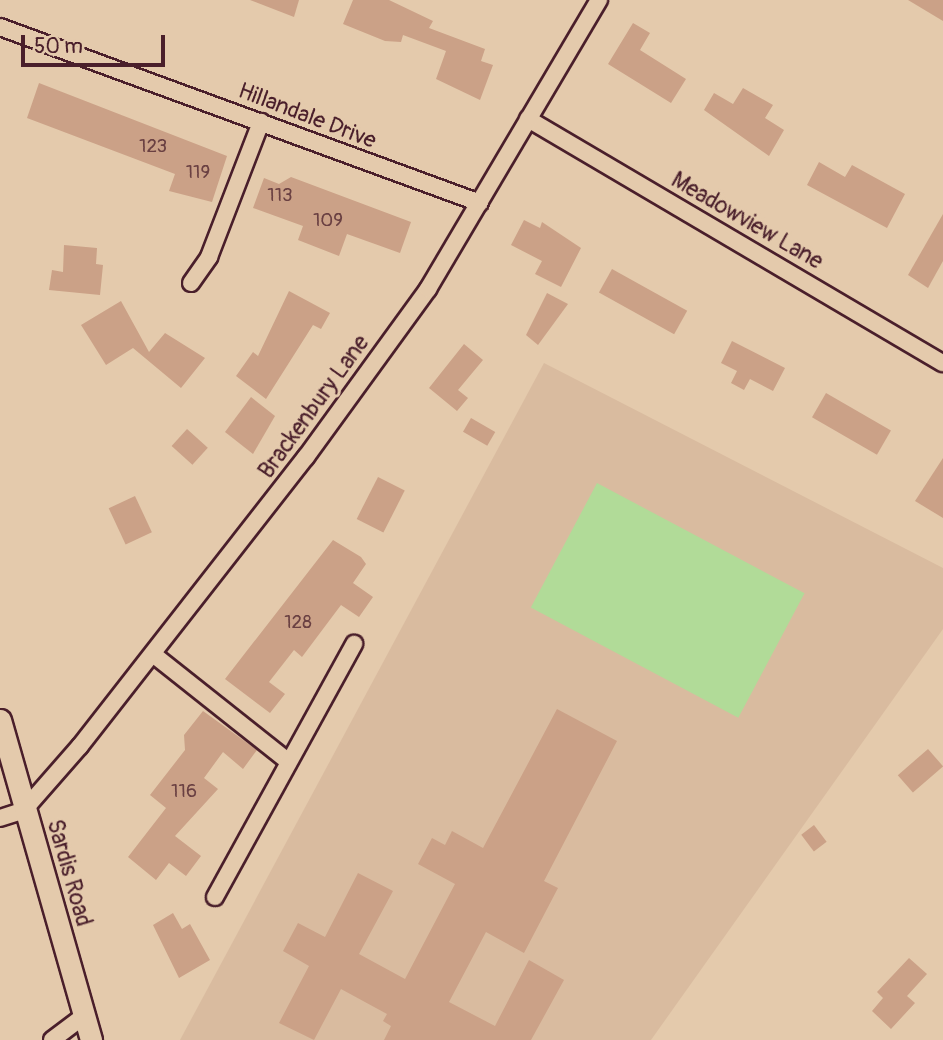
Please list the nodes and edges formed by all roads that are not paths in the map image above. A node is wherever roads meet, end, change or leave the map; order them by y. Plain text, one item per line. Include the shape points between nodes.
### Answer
1 (599, 0) edge
2 (0, 27) edge
3 (528, 119) junction
4 (261, 122) junction
5 (480, 203) junction
6 (191, 283) dead end
7 (943, 363) edge
8 (354, 644) dead end
9 (154, 655) junction
10 (0, 720) edge
11 (285, 759) junction
12 (24, 810) junction
13 (0, 818) edge
14 (215, 897) dead end
15 (84, 1016) junction
16 (52, 1040) edge
17 (91, 1040) edge

1 - 3 street, Brackenbury Lane
2 - 4 street, Hillandale Drive
3 - 5 street, Brackenbury Lane
3 - 7 street, Meadowview Lane
4 - 5 street, Hillandale Drive
4 - 6 street via 209,257
5 - 9 street, Brackenbury Lane via 347,401
8 - 11 street
9 - 11 street
9 - 12 street, Brackenbury Lane
10 - 12 main road, Sardis Road
11 - 14 street
12 - 13 street
12 - 15 main road, Sardis Road
15 - 16 street
15 - 17 main road, Sardis Road

